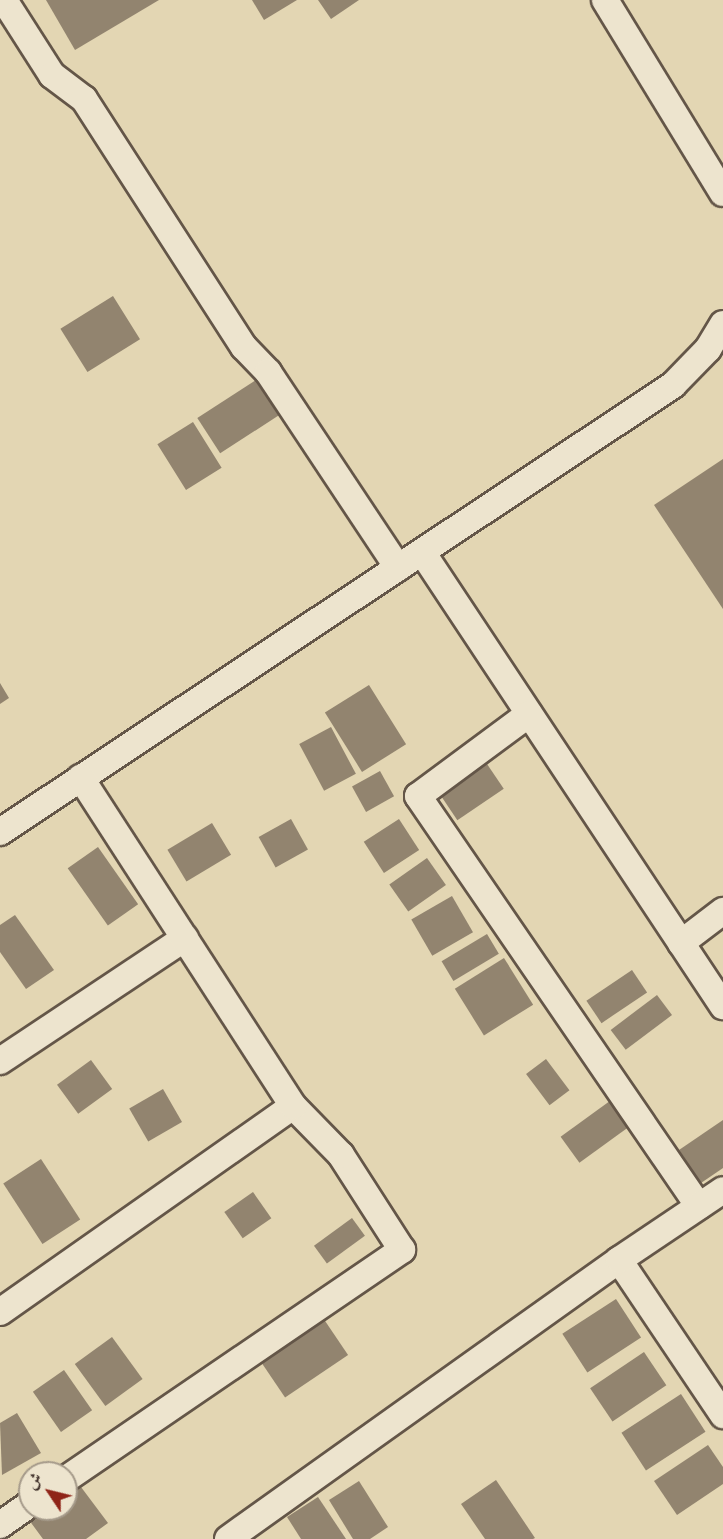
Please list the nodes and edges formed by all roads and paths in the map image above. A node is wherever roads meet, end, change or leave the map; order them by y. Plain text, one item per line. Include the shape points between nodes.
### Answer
1 (4, 0) edge
2 (605, 0) edge
3 (723, 193) edge
4 (723, 324) edge
5 (422, 552) junction
6 (398, 568) junction
7 (529, 714) junction
8 (81, 778) junction
9 (0, 831) edge
10 (723, 911) edge
11 (185, 938) junction
12 (681, 943) junction
13 (723, 1006) edge
14 (0, 1061) edge
15 (293, 1106) junction
16 (723, 1190) edge
17 (699, 1206) junction
18 (619, 1260) junction
19 (0, 1312) edge
20 (723, 1415) edge
21 (78, 1471) edge
22 (18, 1517) edge
23 (7, 1529) edge
24 (228, 1539) edge

1 - 6 street via 52,75 84,99 244,346 268,372
2 - 3 street
4 - 5 street via 708,349 673,385
5 - 6 street
5 - 7 street
6 - 8 street
7 - 12 street
7 - 17 street via 418,796
8 - 9 street
8 - 11 street
10 - 12 street
11 - 14 street
11 - 15 street
12 - 13 street
15 - 19 street
15 - 21 street via 341,1155 402,1250
16 - 17 street
17 - 18 street
18 - 20 street
18 - 24 street
22 - 23 street

